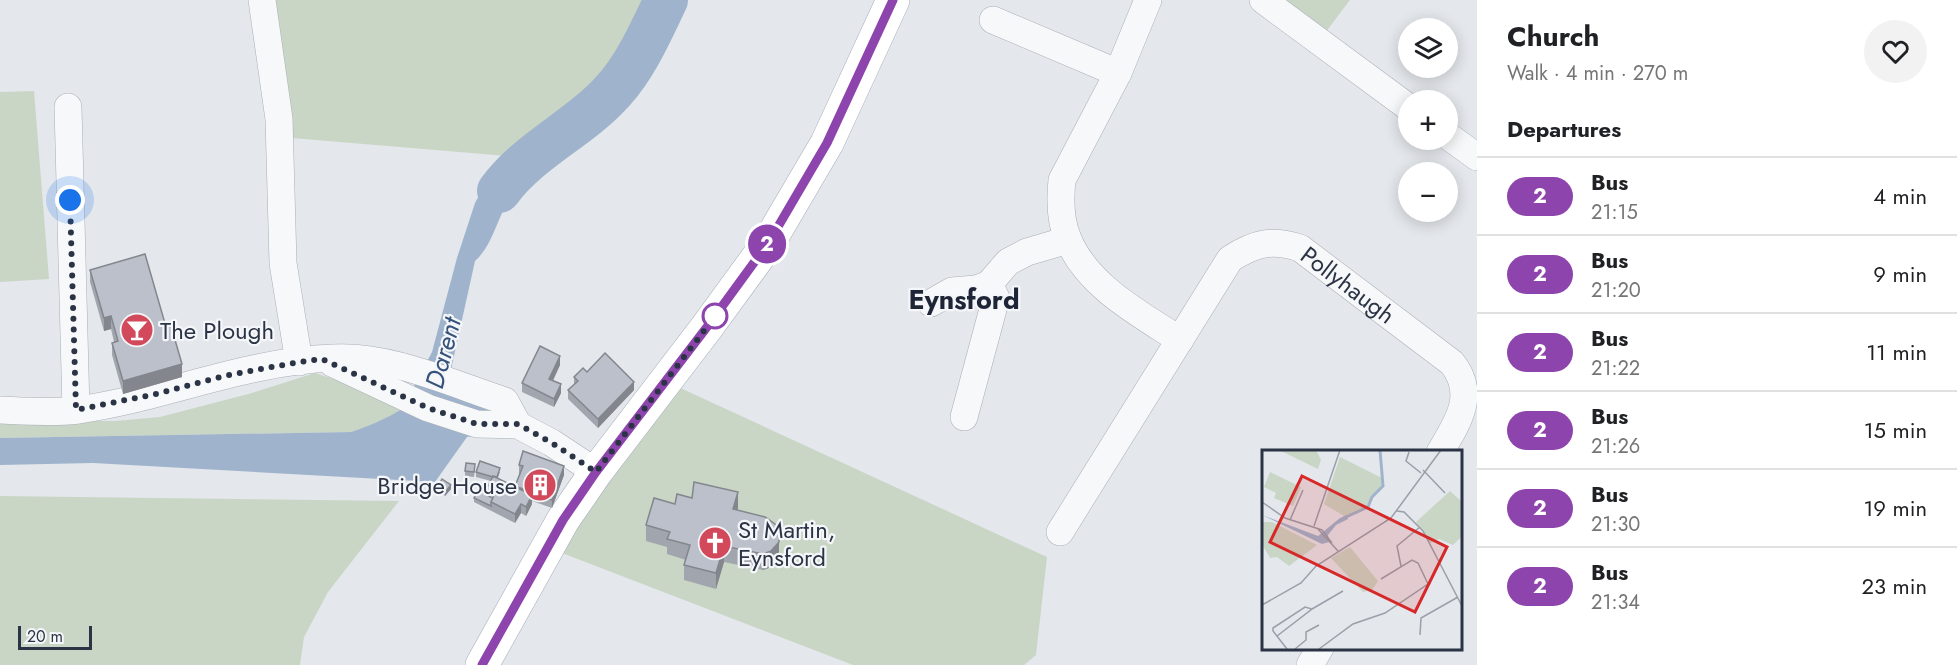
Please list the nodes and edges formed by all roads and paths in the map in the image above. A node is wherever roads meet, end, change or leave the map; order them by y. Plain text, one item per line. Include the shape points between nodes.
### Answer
1 (262, 0) edge
2 (893, 0) edge
3 (1148, 0) edge
4 (1263, 0) edge
5 (993, 20) dead end
6 (1118, 73) junction
7 (1398, 100) edge
8 (68, 107) dead end
9 (1458, 143) edge
10 (1477, 157) edge
11 (1068, 240) junction
12 (989, 284) junction
13 (931, 303) dead end
14 (1180, 340) junction
15 (311, 360) junction
16 (0, 410) edge
17 (76, 410) junction
18 (964, 417) dead end
19 (518, 424) junction
20 (1441, 450) edge
21 (596, 472) junction
22 (1060, 532) dead end
23 (1319, 650) edge
24 (482, 665) edge
25 (1310, 665) edge

1 - 15 street via 279,119 284,263
2 - 21 main road via 827,143 769,242
3 - 6 street
4 - 7 street
5 - 6 street
6 - 11 street via 1062,180 1060,198
8 - 17 street
9 - 10 street
11 - 12 street via 1008,262
11 - 14 street via 1092,275 1134,310
12 - 13 street via 952,291
12 - 18 street via 996,298
14 - 20 street, Pollyhaugh via 1230,259 1266,243 1300,248 1461,372 1466,382 1466,404
14 - 22 street, Pollyhaugh
15 - 17 street
15 - 19 street via 477,424
15 - 19 street via 376,361 413,371 504,401
16 - 17 street
19 - 21 street
21 - 24 main road via 563,520
23 - 25 street

